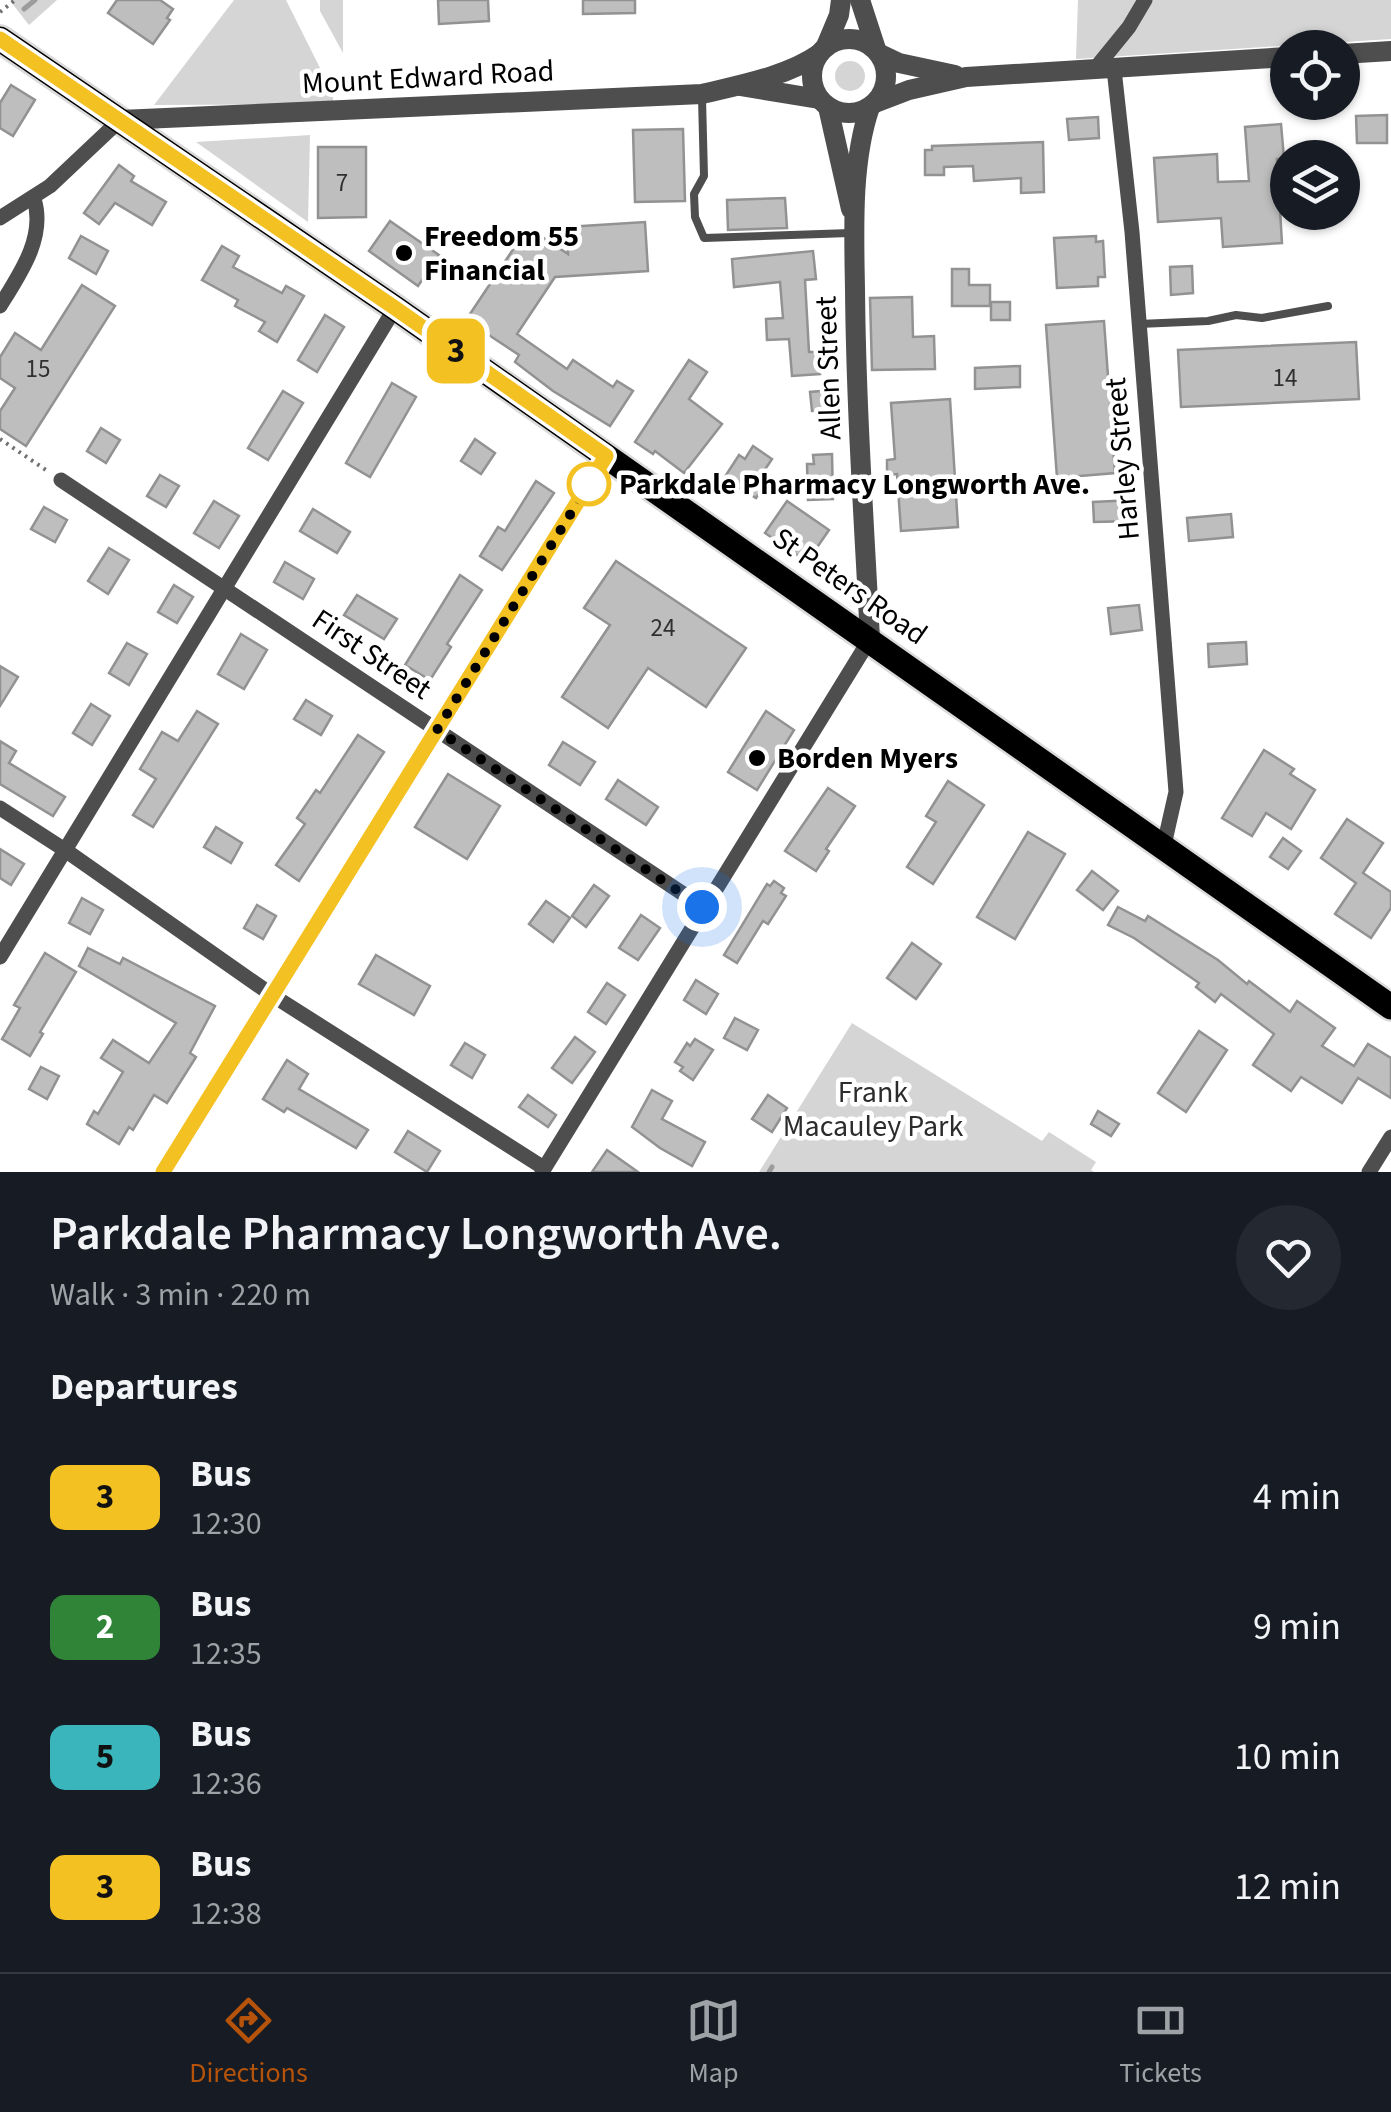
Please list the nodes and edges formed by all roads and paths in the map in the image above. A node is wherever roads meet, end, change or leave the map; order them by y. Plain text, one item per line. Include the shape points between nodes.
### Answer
1 (15, 0) edge
2 (841, 0) edge
3 (860, 0) edge
4 (1145, 0) edge
5 (0, 12) edge
6 (0, 39) edge
7 (822, 50) junction
8 (878, 51) junction
9 (1391, 51) edge
10 (1360, 53) edge
11 (1270, 59) edge
12 (1104, 69) junction
13 (966, 76) junction
14 (738, 85) junction
15 (702, 94) junction
16 (824, 103) junction
17 (872, 105) junction
18 (120, 120) junction
19 (34, 199) junction
20 (0, 218) edge
21 (854, 224) junction
22 (0, 306) edge
23 (1328, 306) dead end
24 (395, 308) junction
25 (1139, 324) junction
26 (0, 439) edge
27 (606, 456) junction
28 (61, 480) joint
29 (224, 589) junction
30 (870, 639) junction
31 (437, 730) junction
32 (0, 808) edge
33 (1164, 844) junction
34 (65, 850) junction
35 (702, 907) junction
36 (0, 957) edge
37 (272, 995) junction
38 (1391, 1007) edge
39 (1391, 1137) edge
40 (543, 1170) edge
41 (163, 1172) edge
42 (1369, 1172) edge

1 - 5 path
2 - 7 street
3 - 8 street
4 - 12 street
6 - 18 main road, St Peters Road
7 - 8 street via 846,38
7 - 14 street, Mount Edward Road via 803,65
7 - 16 street via 812,76
8 - 13 street via 899,63
8 - 17 street via 886,85
9 - 10 street
11 - 12 street
12 - 13 street
12 - 25 street, Harley Street
13 - 17 street
14 - 15 street, Mount Edward Road
14 - 16 street, Mount Edward Road
15 - 18 street, Mount Edward Road
15 - 21 lane via 704,176 694,194 694,217 704,238
16 - 17 street via 849,114
16 - 21 street, Allen Street
17 - 21 street, Allen Street via 862,130
18 - 19 street
18 - 24 main road, St Peters Road
19 - 20 street
19 - 22 street via 36,236
21 - 30 street, Allen Street
23 - 25 lane via 1262,318
24 - 27 main road, St Peters Road
24 - 29 street
25 - 33 street, Harley Street via 1176,792
26 - 28 path
27 - 30 main road, St Peters Road
27 - 31 street
28 - 29 street, First Street
29 - 31 street, First Street
29 - 34 street
30 - 33 main road, St Peters Road
30 - 35 street
31 - 35 street, First Street
31 - 37 street
32 - 34 street
33 - 38 main road, St Peters Road
34 - 36 street
34 - 37 street
35 - 40 street
37 - 40 street
37 - 41 street
39 - 42 street

